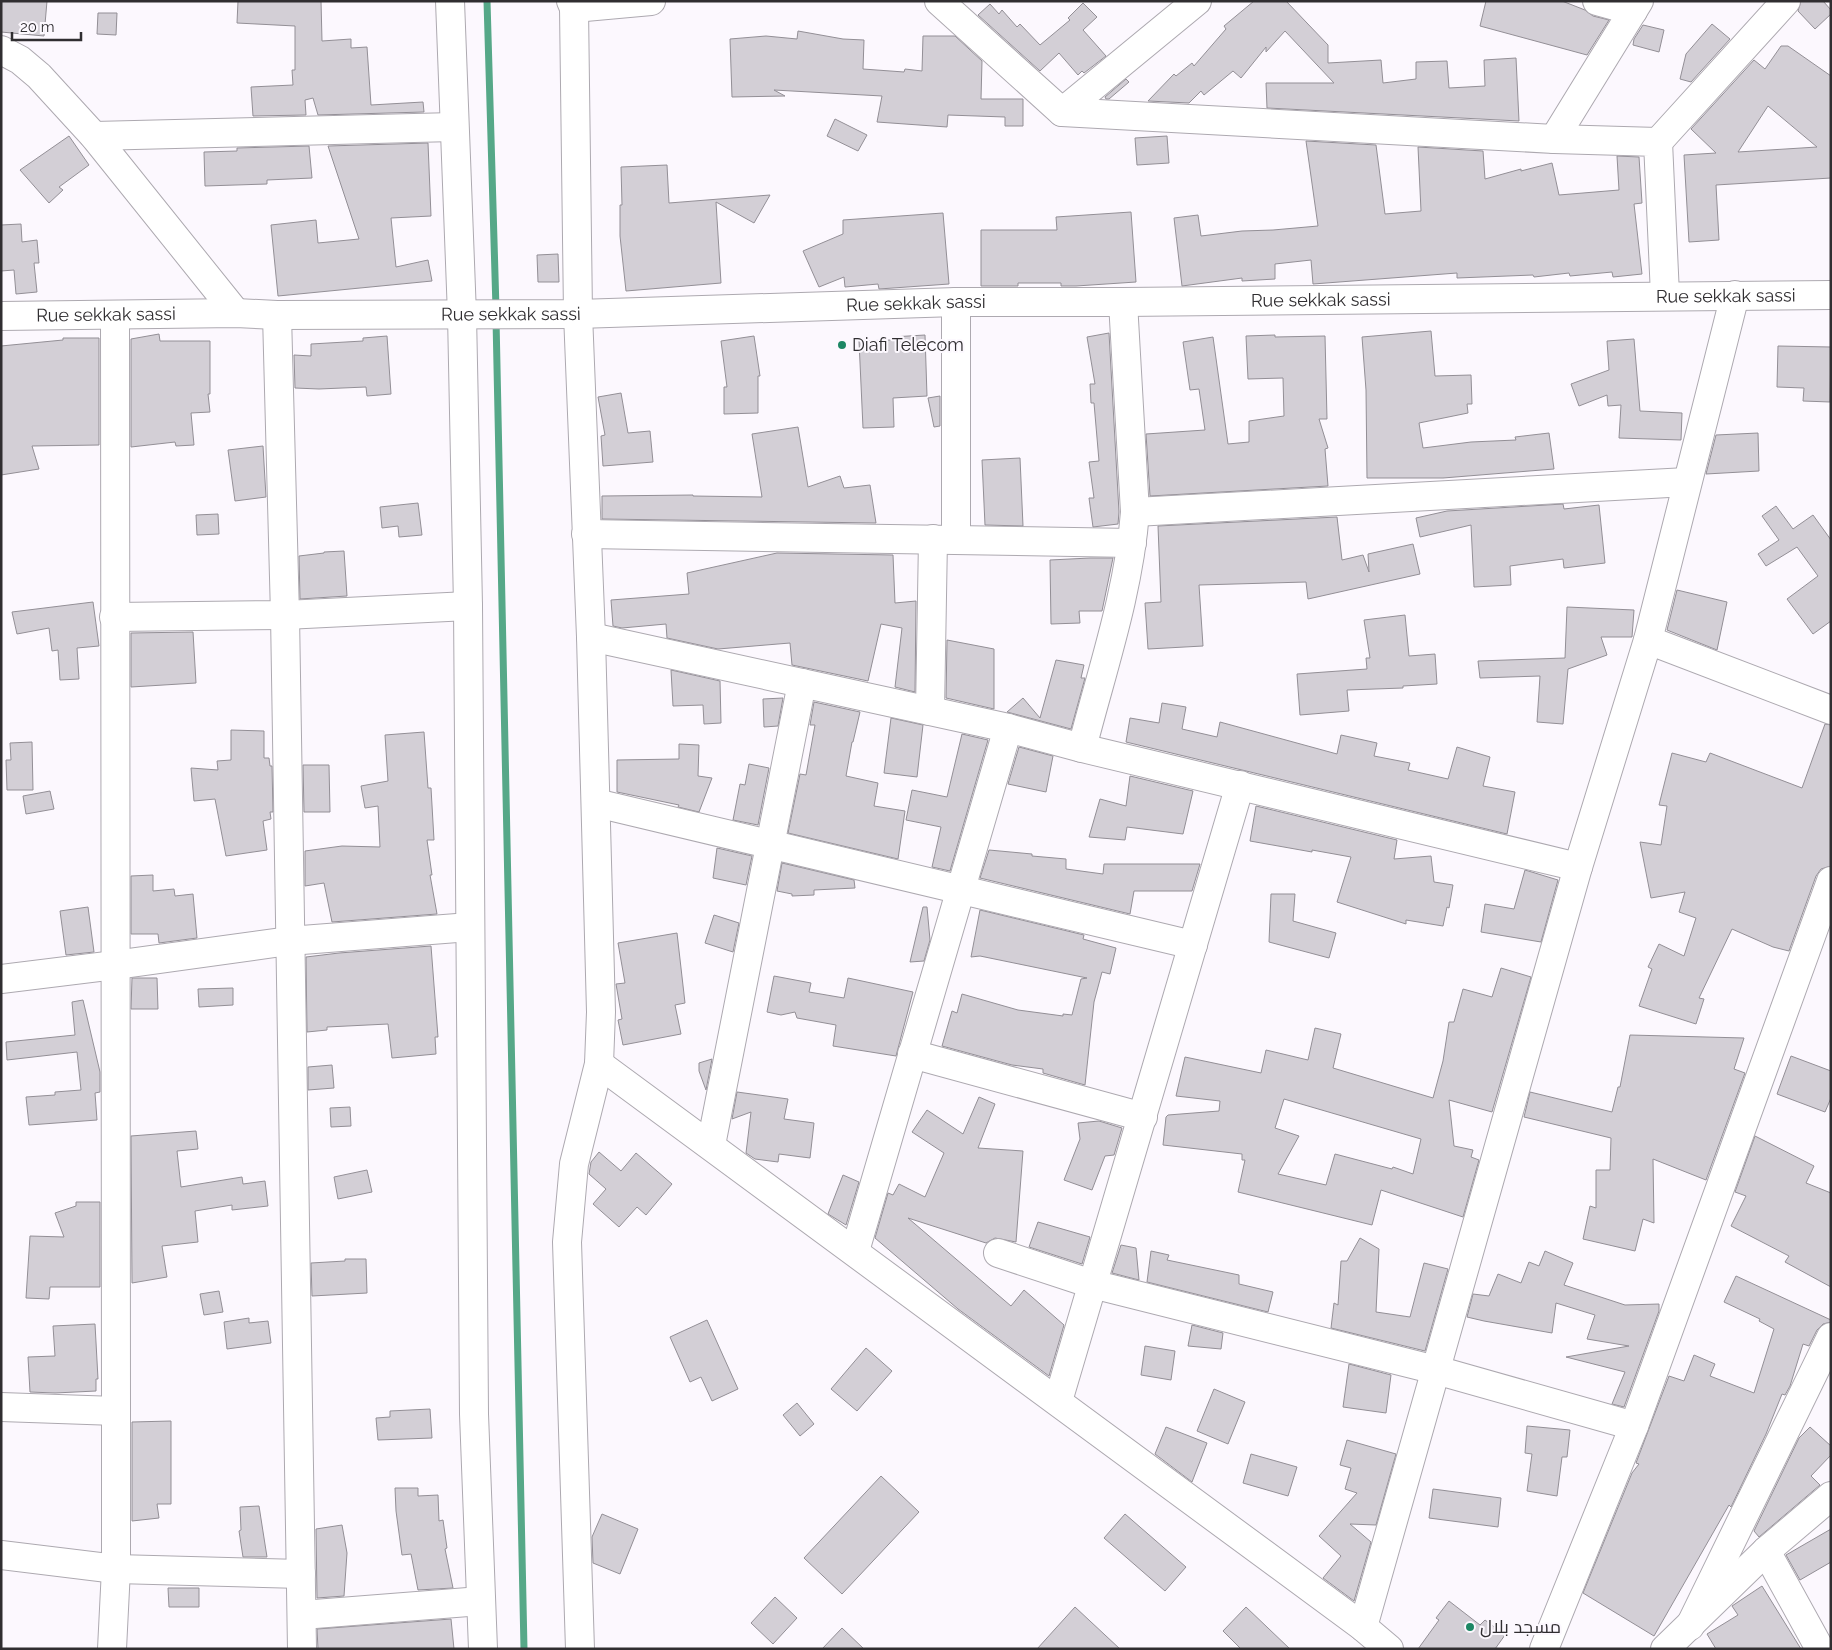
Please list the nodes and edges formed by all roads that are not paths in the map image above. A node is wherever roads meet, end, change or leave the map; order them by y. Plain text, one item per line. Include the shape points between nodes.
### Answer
1 (450, 1) edge
2 (651, 1) edge
3 (939, 1) edge
4 (1197, 1) edge
5 (1597, 1) edge
6 (1786, 1) edge
7 (572, 5) edge
8 (1636, 6) edge
9 (1, 50) edge
10 (1062, 112) junction
11 (454, 128) junction
12 (94, 136) junction
13 (1554, 139) junction
14 (1658, 142) junction
15 (1831, 294) edge
16 (1735, 295) junction
17 (1665, 296) junction
18 (956, 302) junction
19 (1123, 302) junction
20 (236, 313) junction
21 (578, 314) junction
22 (277, 315) junction
23 (462, 315) junction
24 (1, 316) edge
25 (114, 316) junction
26 (1687, 482) junction
27 (1134, 512) junction
28 (586, 534) junction
29 (944, 539) junction
30 (1132, 542) junction
31 (468, 606) junction
32 (285, 615) junction
33 (114, 617) junction
34 (591, 637) junction
35 (1648, 640) junction
36 (802, 683) junction
37 (1831, 710) edge
38 (930, 711) junction
39 (1008, 728) junction
40 (1082, 748) junction
41 (1240, 785) junction
42 (596, 802) junction
43 (770, 844) junction
44 (1578, 867) junction
45 (1831, 881) edge
46 (961, 889) junction
47 (470, 927) junction
48 (289, 941) junction
49 (1193, 944) junction
50 (115, 965) junction
51 (1, 978) edge
52 (912, 1054) junction
53 (599, 1064) junction
54 (1143, 1117) junction
55 (711, 1145) junction
56 (855, 1251) junction
57 (998, 1253) dead end
58 (1092, 1284) junction
59 (1831, 1338) edge
60 (1436, 1370) junction
61 (1058, 1401) junction
62 (1, 1407) edge
63 (116, 1411) junction
64 (1634, 1426) junction
65 (1831, 1496) edge
66 (1766, 1551) junction
67 (1, 1555) edge
68 (116, 1569) junction
69 (301, 1574) junction
70 (481, 1602) junction
71 (302, 1615) junction
72 (1690, 1626) junction
73 (1363, 1628) junction
74 (112, 1649) edge
75 (302, 1649) edge
76 (483, 1649) edge
77 (580, 1649) edge
78 (1389, 1649) edge
79 (1544, 1649) edge
80 (1665, 1649) edge
81 (1820, 1649) edge

1 - 11 street
2 - 7 street
3 - 10 street
4 - 10 street
5 - 8 street
6 - 14 street
7 - 21 street
8 - 13 street
9 - 12 street via 39,76
10 - 13 street
11 - 12 street
11 - 23 street
12 - 20 street
13 - 14 street
14 - 17 street
15 - 16 street, Rue sekkak sassi
16 - 17 street, Rue sekkak sassi
16 - 26 street
17 - 19 street, Rue sekkak sassi
18 - 19 street, Rue sekkak sassi
18 - 21 street, Rue sekkak sassi
18 - 29 street
19 - 27 street
20 - 22 street, Rue sekkak sassi
20 - 25 street, Rue sekkak sassi
21 - 23 street, Rue sekkak sassi
21 - 28 street
22 - 23 street, Rue sekkak sassi
22 - 32 street
23 - 31 street
24 - 25 street, Rue sekkak sassi
25 - 33 street
26 - 27 street
26 - 35 street
27 - 30 street
28 - 29 street
28 - 34 street
29 - 30 street
29 - 38 street
30 - 40 street via 1125,584
31 - 32 street
31 - 47 street
32 - 33 street
32 - 48 street
33 - 50 street
34 - 36 street
34 - 42 street
35 - 37 street
35 - 44 street
36 - 38 street
36 - 43 street
38 - 39 street
39 - 40 street
39 - 46 street
40 - 41 street
41 - 44 street
41 - 49 street
42 - 43 street
42 - 53 street
43 - 46 street
43 - 55 street
44 - 60 street
45 - 64 street
46 - 49 street
46 - 52 street
47 - 48 street
47 - 70 street via 474,1414
48 - 50 street
48 - 69 street
49 - 54 street
50 - 51 street
50 - 63 street
52 - 54 street
52 - 56 street
53 - 55 street
53 - 77 street via 574,1164 567,1242
54 - 58 street
55 - 56 street
56 - 61 street
57 - 58 street
58 - 60 street
58 - 61 street
59 - 72 street
60 - 64 street
60 - 73 street
61 - 73 street
62 - 63 street
63 - 68 street
64 - 79 street
65 - 66 street
66 - 72 street
66 - 81 street
67 - 68 street
68 - 69 street
68 - 74 street
69 - 71 street
70 - 71 street
70 - 76 street
71 - 75 street
72 - 80 street
73 - 78 street

